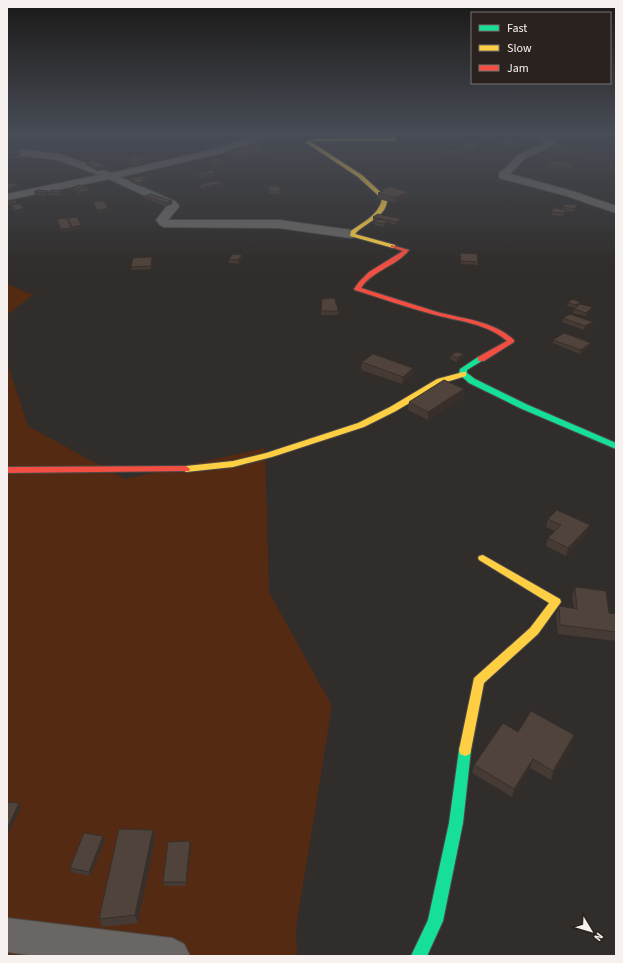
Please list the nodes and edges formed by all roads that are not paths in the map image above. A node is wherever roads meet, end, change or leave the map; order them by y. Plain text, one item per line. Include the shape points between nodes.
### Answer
1 (100, 178) edge
2 (114, 178) edge
3 (363, 178) edge
4 (511, 178) edge
5 (7, 197) edge
6 (616, 210) edge
7 (351, 234) junction
8 (463, 374) junction
9 (616, 446) edge
10 (7, 470) edge
11 (483, 558) dead end
12 (7, 935) edge
13 (172, 956) edge
14 (419, 956) edge

1 - 5 street
2 - 7 street via 172,204 172,208 162,220 164,223 279,224
3 - 7 street via 386,203
4 - 6 street via 571,194
7 - 8 street via 406,250 366,278 357,288 477,323 510,338 512,341 464,370
8 - 9 street via 525,407
8 - 10 street via 440,381 361,425 269,456 233,464 181,469
11 - 14 street via 556,602 534,631 478,681 467,735 454,831 435,921
12 - 13 street

